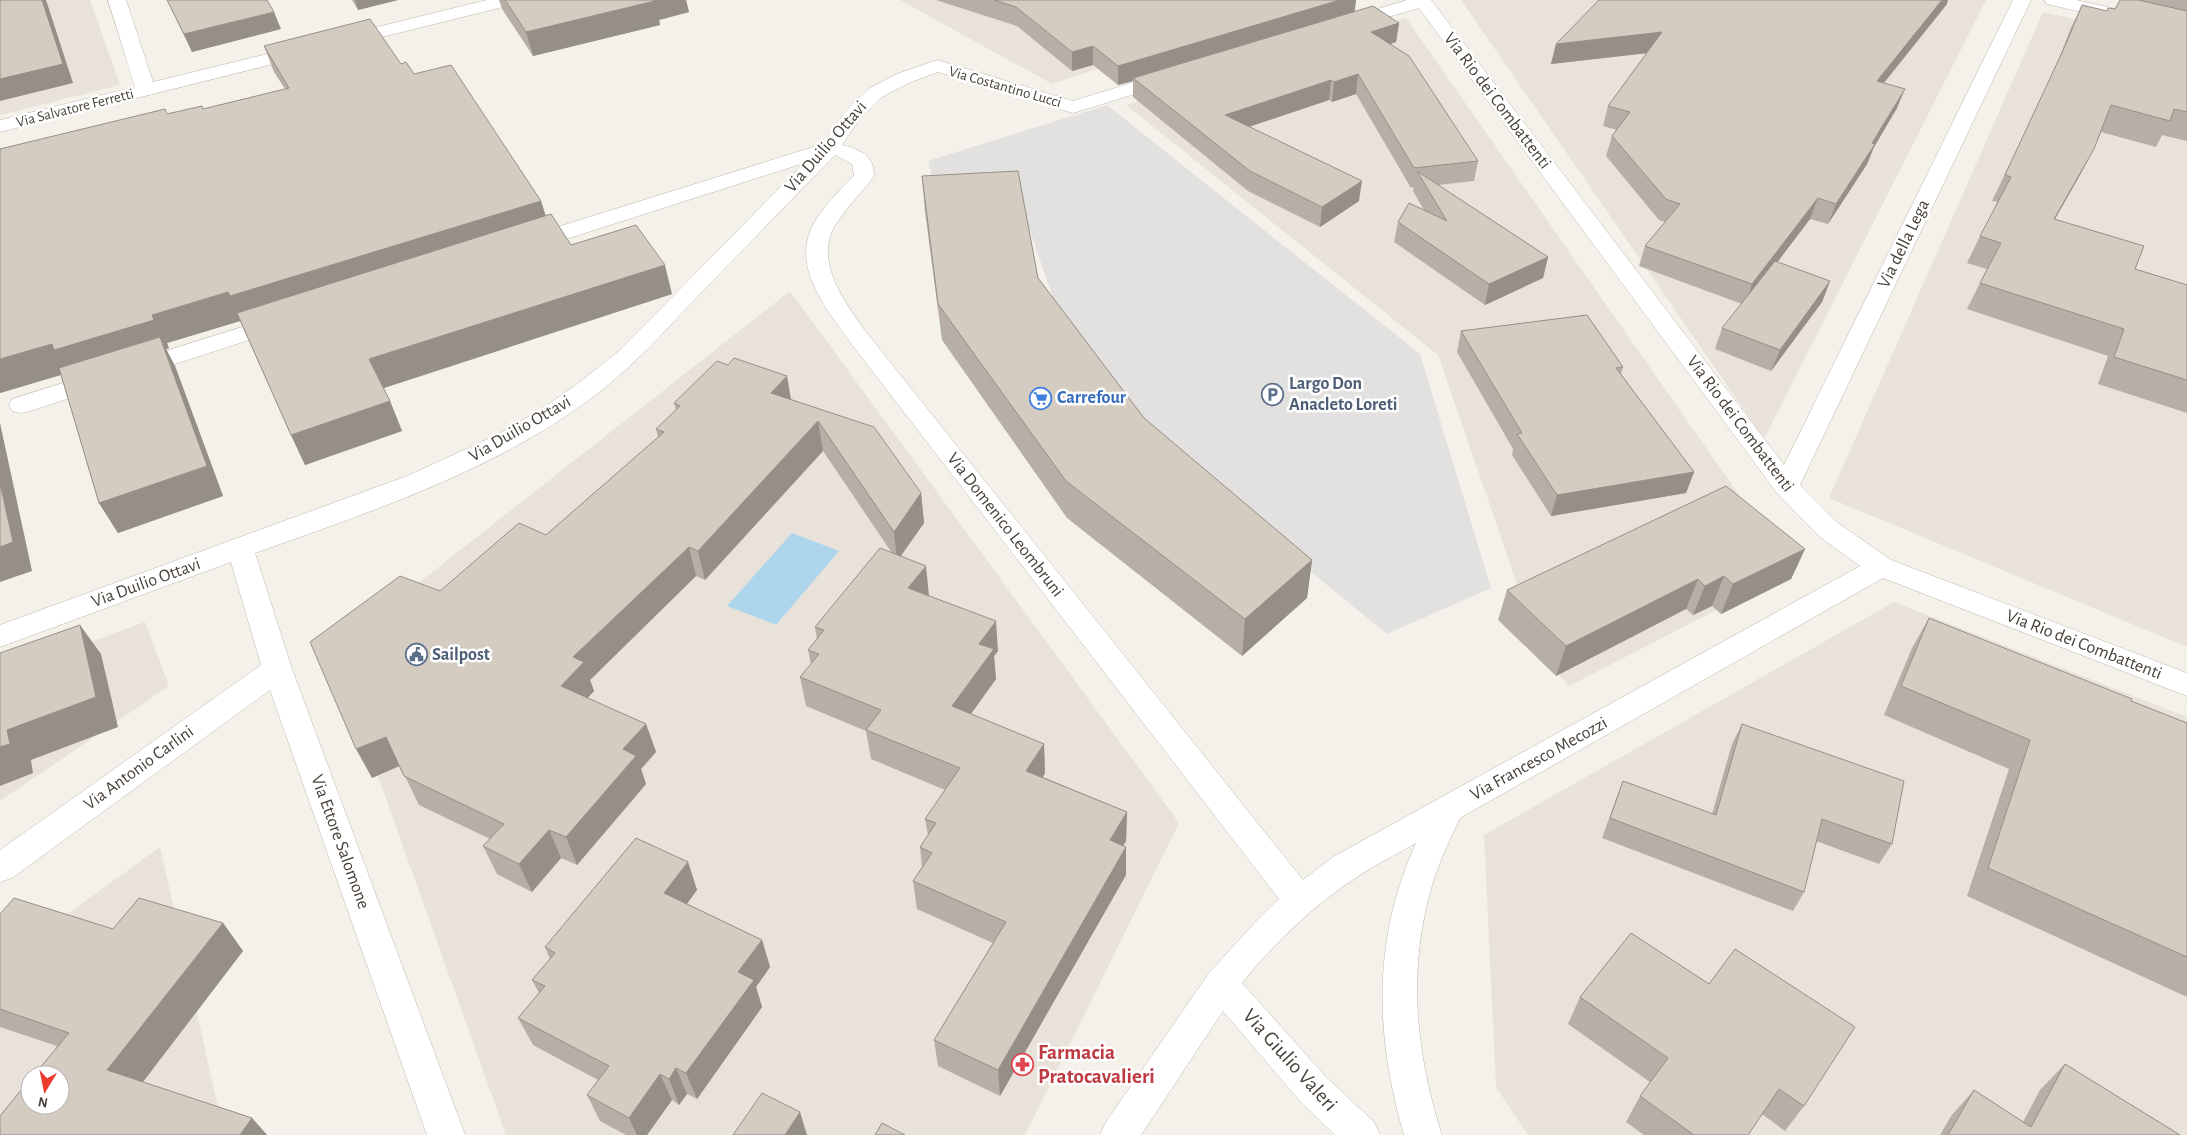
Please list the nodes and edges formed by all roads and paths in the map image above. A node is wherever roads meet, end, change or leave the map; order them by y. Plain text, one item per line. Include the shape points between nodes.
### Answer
1 (117, 0) edge
2 (509, 0) edge
3 (2022, 0) edge
4 (2054, 0) edge
5 (1422, 1) edge
6 (1328, 30) edge
7 (2187, 31) edge
8 (937, 66) joint
9 (1186, 72) edge
10 (146, 90) junction
11 (0, 126) edge
12 (830, 148) junction
13 (506, 251) edge
14 (297, 317) edge
15 (21, 405) dead end
16 (1786, 487) junction
17 (240, 548) junction
18 (1881, 567) junction
19 (0, 636) edge
20 (277, 669) junction
21 (2187, 685) edge
22 (1447, 811) junction
23 (0, 868) edge
24 (1300, 901) junction
25 (1221, 984) junction
26 (446, 1135) edge
27 (1119, 1135) edge
28 (1361, 1135) edge
29 (1423, 1135) edge

1 - 10 street, Via Salvatore Ferretti
2 - 10 street
3 - 16 street, Via della Lega
4 - 7 street
5 - 6 street
5 - 16 street, Via Rio dei Combattenti
8 - 9 street, Via Costantino Lucci via 1073,107
8 - 12 street, Via Duilio Ottavi via 875,93 852,116
10 - 11 street, Via Salvatore Ferretti
12 - 13 street
12 - 17 street, Via Duilio Ottavi via 627,356 599,381 555,412 500,443 418,482
12 - 24 street, Via Domenico Leombruni via 850,153 863,163 865,169 864,176 823,225 816,244 818,267 838,307 858,337
14 - 15 street
16 - 18 street, Via Rio dei Combattenti via 1829,530
17 - 19 street, Via Duilio Ottavi
17 - 20 street, Via Ettore Salomone
18 - 21 street, Via Rio dei Combattenti
18 - 22 street, Via Francesco Mecozzi
20 - 23 street, Via Antonio Carlini
20 - 26 street, Via Ettore Salomone
22 - 24 street, Via Francesco Mecozzi via 1345,868
22 - 29 street via 1418,880 1402,937 1399,965 1398,994 1405,1065
24 - 25 street, Via Francesco Mecozzi
25 - 27 street, Via Francesco Mecozzi
25 - 28 street, Via Giulio Valeri via 1313,1089

